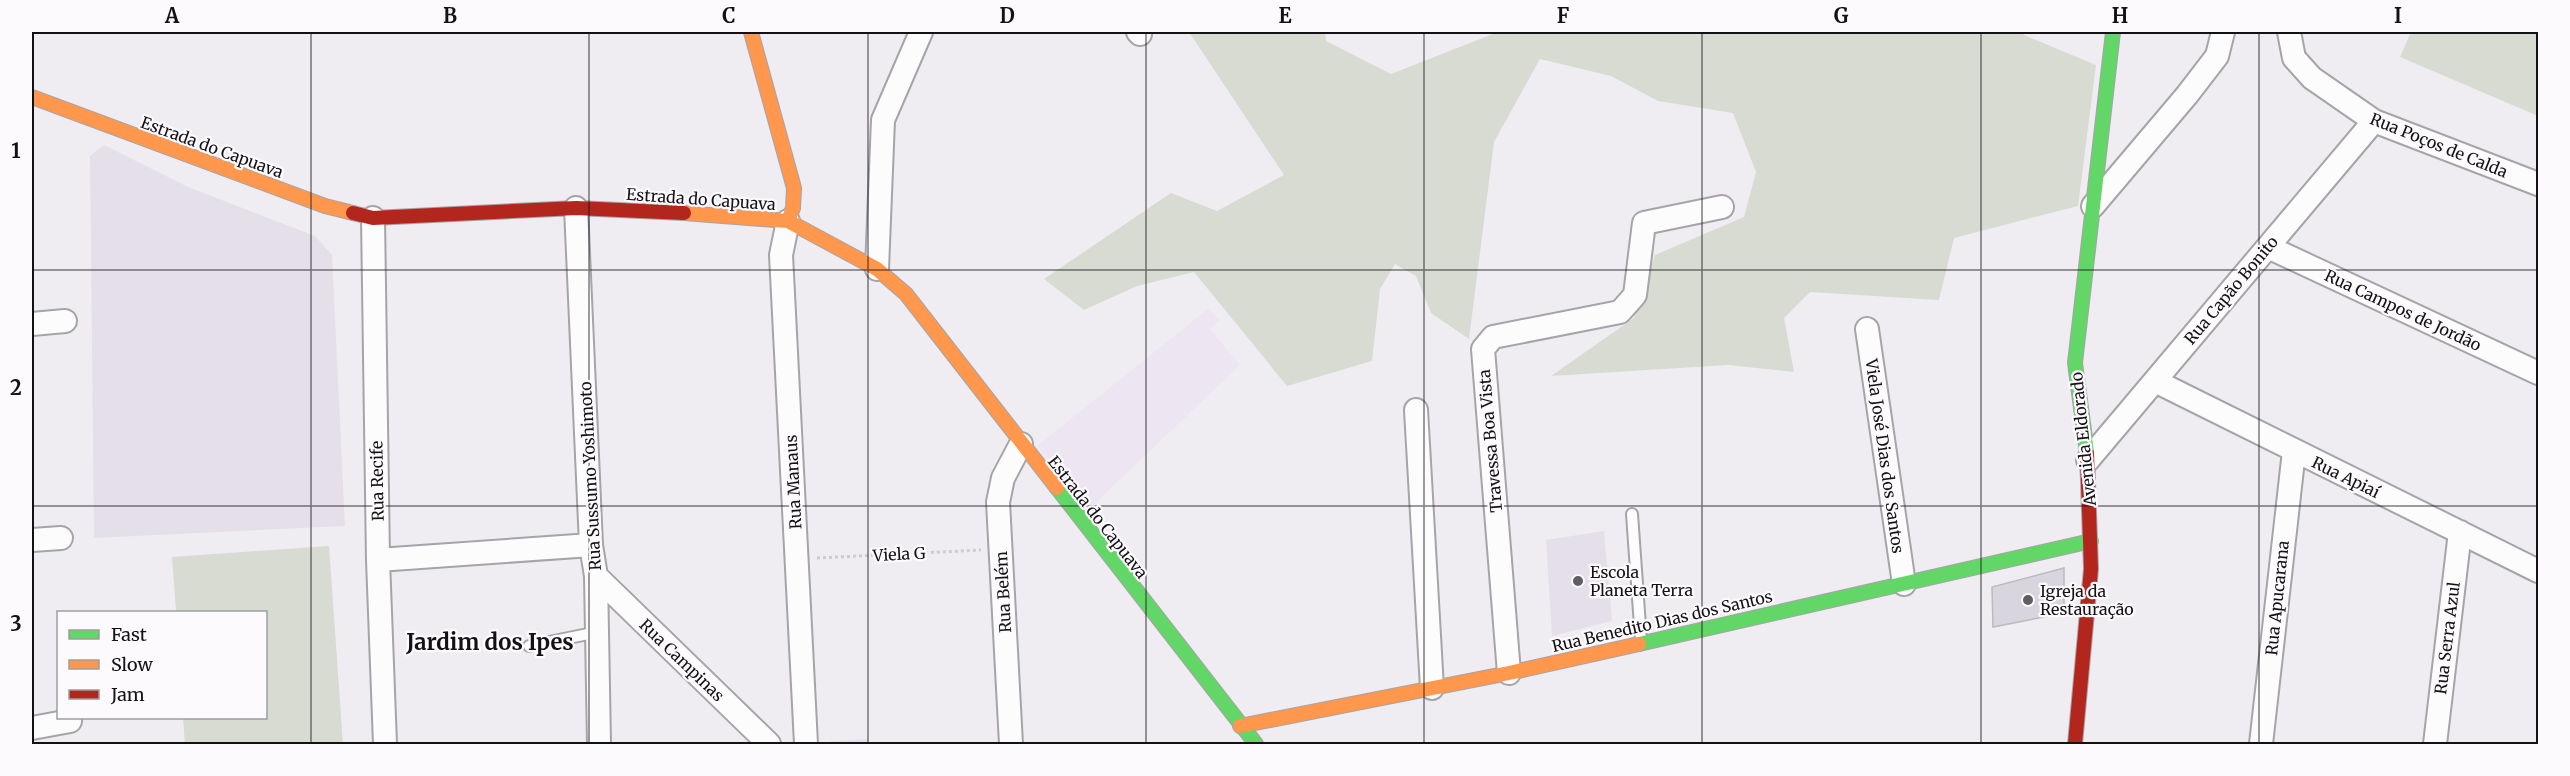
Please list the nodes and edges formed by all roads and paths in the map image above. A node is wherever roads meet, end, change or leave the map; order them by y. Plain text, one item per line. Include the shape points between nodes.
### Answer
1 (752, 32) edge
2 (921, 32) edge
3 (2113, 32) edge
4 (2223, 32) edge
5 (2289, 32) edge
6 (32, 97) edge
7 (2374, 121) junction
8 (2538, 184) edge
9 (2092, 206) junction
10 (1722, 207) dead end
11 (576, 208) junction
12 (373, 218) junction
13 (789, 221) junction
14 (2268, 247) junction
15 (876, 269) junction
16 (65, 321) dead end
17 (32, 324) edge
18 (1867, 329) dead end
19 (2538, 373) edge
20 (2155, 381) junction
21 (1416, 411) dead end
22 (1021, 444) junction
23 (2294, 451) junction
24 (2088, 460) junction
25 (1632, 514) dead end
26 (2460, 532) junction
27 (61, 538) dead end
28 (32, 540) edge
29 (2091, 541) junction
30 (591, 545) junction
31 (1001, 549) junction
32 (797, 559) junction
33 (378, 560) junction
34 (2538, 571) edge
35 (596, 576) junction
36 (1904, 584) junction
37 (598, 632) junction
38 (1641, 643) junction
39 (529, 646) dead end
40 (1509, 673) junction
41 (1432, 688) junction
42 (70, 721) dead end
43 (1240, 726) junction
44 (32, 728) edge
45 (385, 744) edge
46 (599, 744) edge
47 (769, 744) edge
48 (806, 744) edge
49 (1011, 744) edge
50 (1256, 744) edge
51 (2075, 744) edge
52 (2261, 744) edge
53 (2435, 744) edge

1 - 13 street via 794,188
2 - 15 street via 883,120
3 - 9 street, Avenida Eldorado
4 - 9 street via 2217,56
5 - 7 street, Rua Poços de Calda via 2294,58 2312,78
6 - 12 street, Estrada do Capuava via 325,206
7 - 8 street, Rua Poços de Calda
7 - 14 street, Rua Capão Bonito
9 - 24 street, Avenida Eldorado via 2075,363
10 - 40 street, Travessa Boa Vista via 1644,223 1635,295 1620,312 1493,337 1483,349
11 - 12 street, Estrada do Capuava
11 - 13 street, Estrada do Capuava
11 - 30 street, Rua Sussumo Yoshimoto
12 - 33 street, Rua Recife
13 - 15 street, Estrada do Capuava
13 - 32 street, Rua Manaus via 781,255
14 - 19 street, Rua Campos de Jordão
14 - 20 street, Rua Capão Bonito
15 - 22 street, Estrada do Capuava via 906,294
16 - 17 street
18 - 36 street, Viela José Dias dos Santos
20 - 23 street, Rua Apiaí
20 - 24 street, Rua Capão Bonito
21 - 41 street
22 - 31 street, Rua Belém via 999,491
22 - 43 street, Estrada do Capuava
23 - 26 street, Rua Apiaí
23 - 52 street, Rua Apucarana
24 - 29 street, Avenida Eldorado
25 - 38 lane
26 - 34 street, Rua Apiaí
26 - 53 street, Rua Serra Azul
27 - 28 street
29 - 36 street, Rua Benedito Dias dos Santos
29 - 51 street, Avenida Eldorado
30 - 33 street
30 - 35 street, Rua Sussumo Yoshimoto
31 - 32 path, Viela G
31 - 49 street, Rua Belém
32 - 48 street, Rua Manaus
33 - 45 street, Rua Recife
35 - 37 street, Rua Sussumo Yoshimoto
35 - 47 street, Rua Campinas
36 - 38 street, Rua Benedito Dias dos Santos
37 - 39 lane
37 - 46 street, Rua Sussumo Yoshimoto
38 - 40 street, Rua Benedito Dias dos Santos
40 - 41 street, Rua Benedito Dias dos Santos
41 - 43 street, Rua Benedito Dias dos Santos
42 - 44 street
43 - 50 street, Estrada do Capuava

